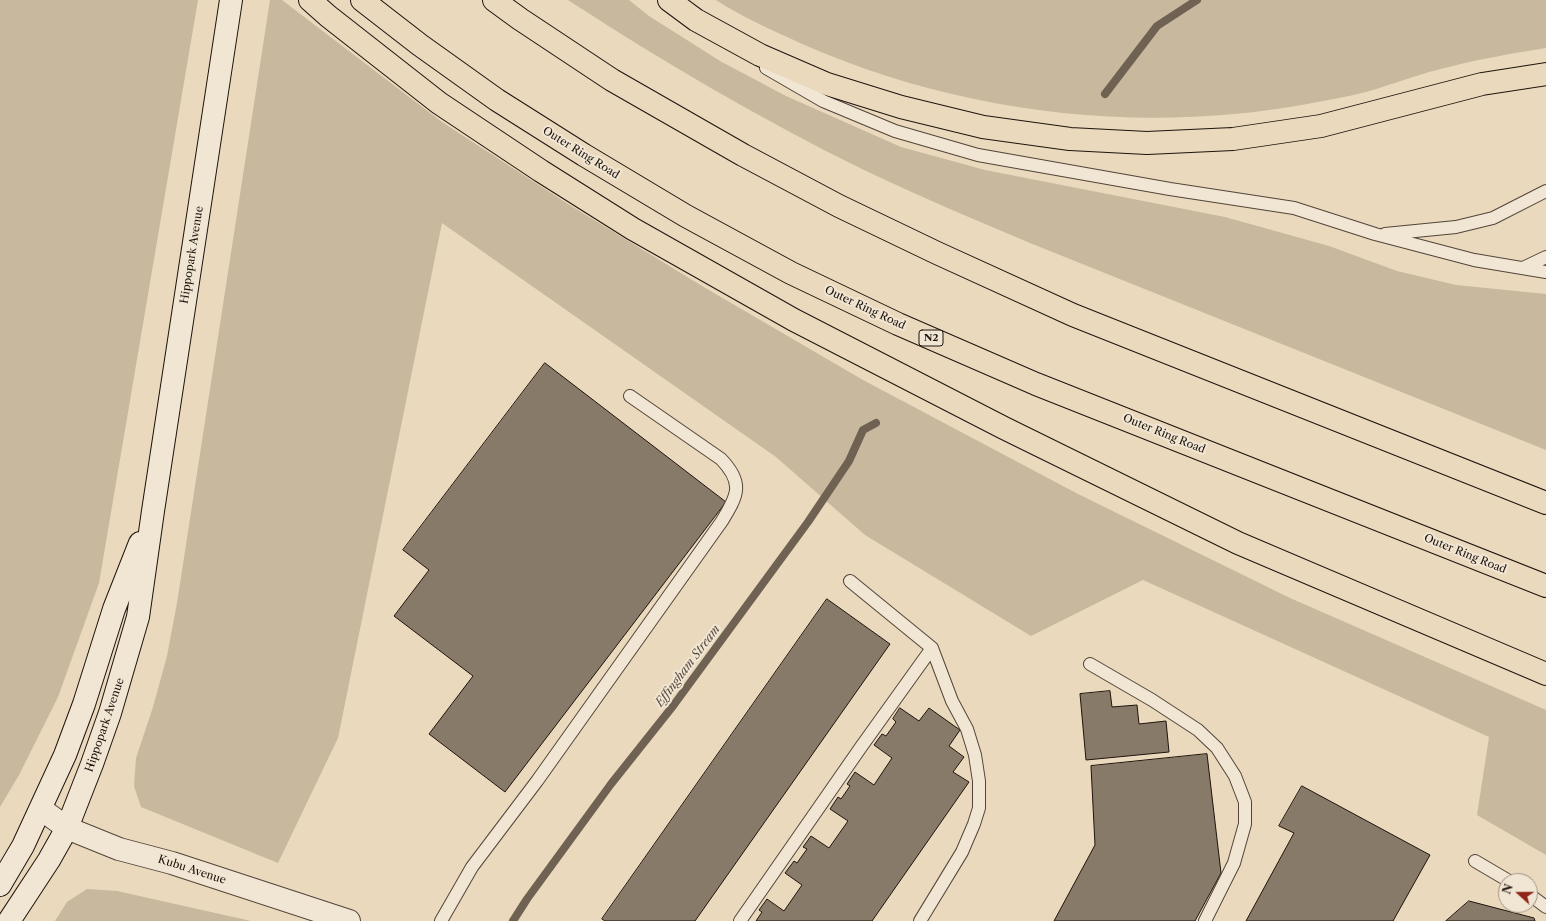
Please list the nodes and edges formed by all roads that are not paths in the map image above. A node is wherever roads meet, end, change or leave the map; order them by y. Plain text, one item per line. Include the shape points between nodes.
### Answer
1 (310, 0) edge
2 (362, 0) edge
3 (494, 0) edge
4 (669, 0) edge
5 (231, 1) edge
6 (696, 20) junction
7 (1546, 74) edge
8 (1546, 191) edge
9 (1375, 234) junction
10 (1546, 258) edge
11 (1523, 268) junction
12 (1546, 272) edge
13 (630, 396) dead end
14 (1546, 503) edge
15 (153, 510) junction
16 (850, 581) dead end
17 (1546, 586) edge
18 (932, 648) junction
19 (1090, 664) dead end
20 (1546, 674) edge
21 (41, 809) junction
22 (67, 828) junction
23 (1474, 860) dead end
24 (1498, 875) edge
25 (0, 885) edge
26 (9, 921) edge
27 (349, 921) edge
28 (441, 921) edge
29 (740, 921) edge
30 (920, 921) edge
31 (1205, 921) edge

1 - 20 highway via 439,103 541,171 633,229 794,320 1004,428 1238,543
2 - 17 highway, Outer Ring Road / N2 via 497,100 680,212 791,273 898,324 1036,384
3 - 14 highway via 612,80 743,155 839,206 937,253 1073,315
4 - 6 highway
5 - 15 street, Hippopark Avenue
6 - 7 highway via 760,55 827,84 901,107 984,127 1070,139 1147,143 1233,139 1320,126 1482,84
6 - 9 lane via 758,63 823,101 895,131 978,155 1294,208
8 - 9 lane via 1494,218 1456,227
9 - 11 lane via 1474,260
10 - 11 lane
11 - 12 lane
13 - 28 lane via 721,459 730,468 736,478 733,500 722,522 472,867
15 - 21 street, Hippopark Avenue via 114,609 65,755
15 - 22 street, Hippopark Avenue via 138,618 110,713
16 - 18 lane
18 - 29 lane
18 - 30 lane via 975,755 979,781 979,808 962,852
19 - 31 lane via 1198,730 1217,748 1235,776 1245,802 1245,824 1234,863
21 - 22 street, Kubu Avenue
21 - 25 street, Hippopark Avenue
22 - 26 street, Hippopark Avenue
22 - 27 street, Kubu Avenue via 119,849 172,863
23 - 24 lane

